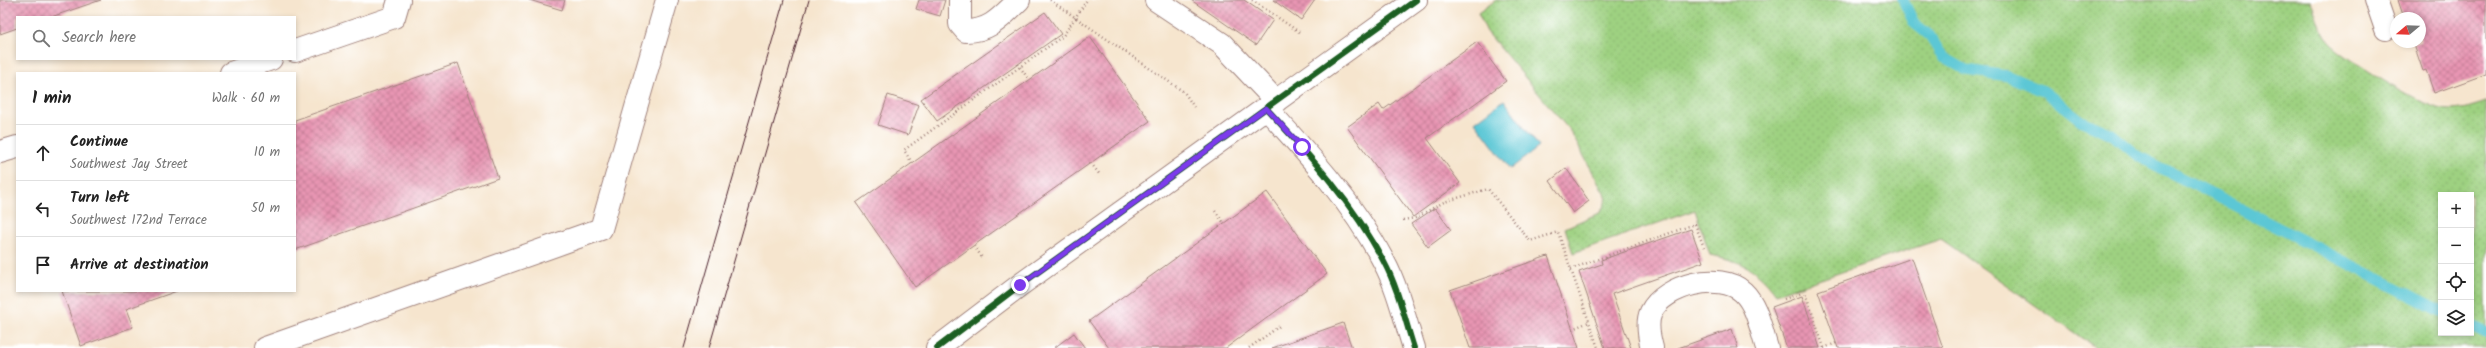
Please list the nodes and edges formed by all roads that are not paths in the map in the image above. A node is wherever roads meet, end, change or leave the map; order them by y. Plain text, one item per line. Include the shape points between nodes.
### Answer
1 (399, 0) edge
2 (667, 0) edge
3 (960, 0) edge
4 (1019, 0) edge
5 (1156, 0) edge
6 (1416, 0) edge
7 (2376, 0) edge
8 (2386, 29) dead end
9 (296, 51) edge
10 (269, 60) edge
11 (234, 72) edge
12 (1271, 104) junction
13 (16, 147) edge
14 (0, 152) edge
15 (265, 348) edge
16 (937, 348) edge
17 (1414, 348) edge
18 (1652, 348) edge
19 (1767, 348) edge

1 - 9 street via 394,17
2 - 15 street via 601,229
3 - 4 street via 960,24 966,31 980,31 994,23
5 - 12 street via 1222,44
6 - 12 street
7 - 8 street
10 - 11 street
12 - 16 street
12 - 17 street via 1360,219 1385,263
13 - 14 street
18 - 19 street via 1648,331 1651,312 1666,297 1687,285 1707,281 1726,282 1743,292 1754,308

